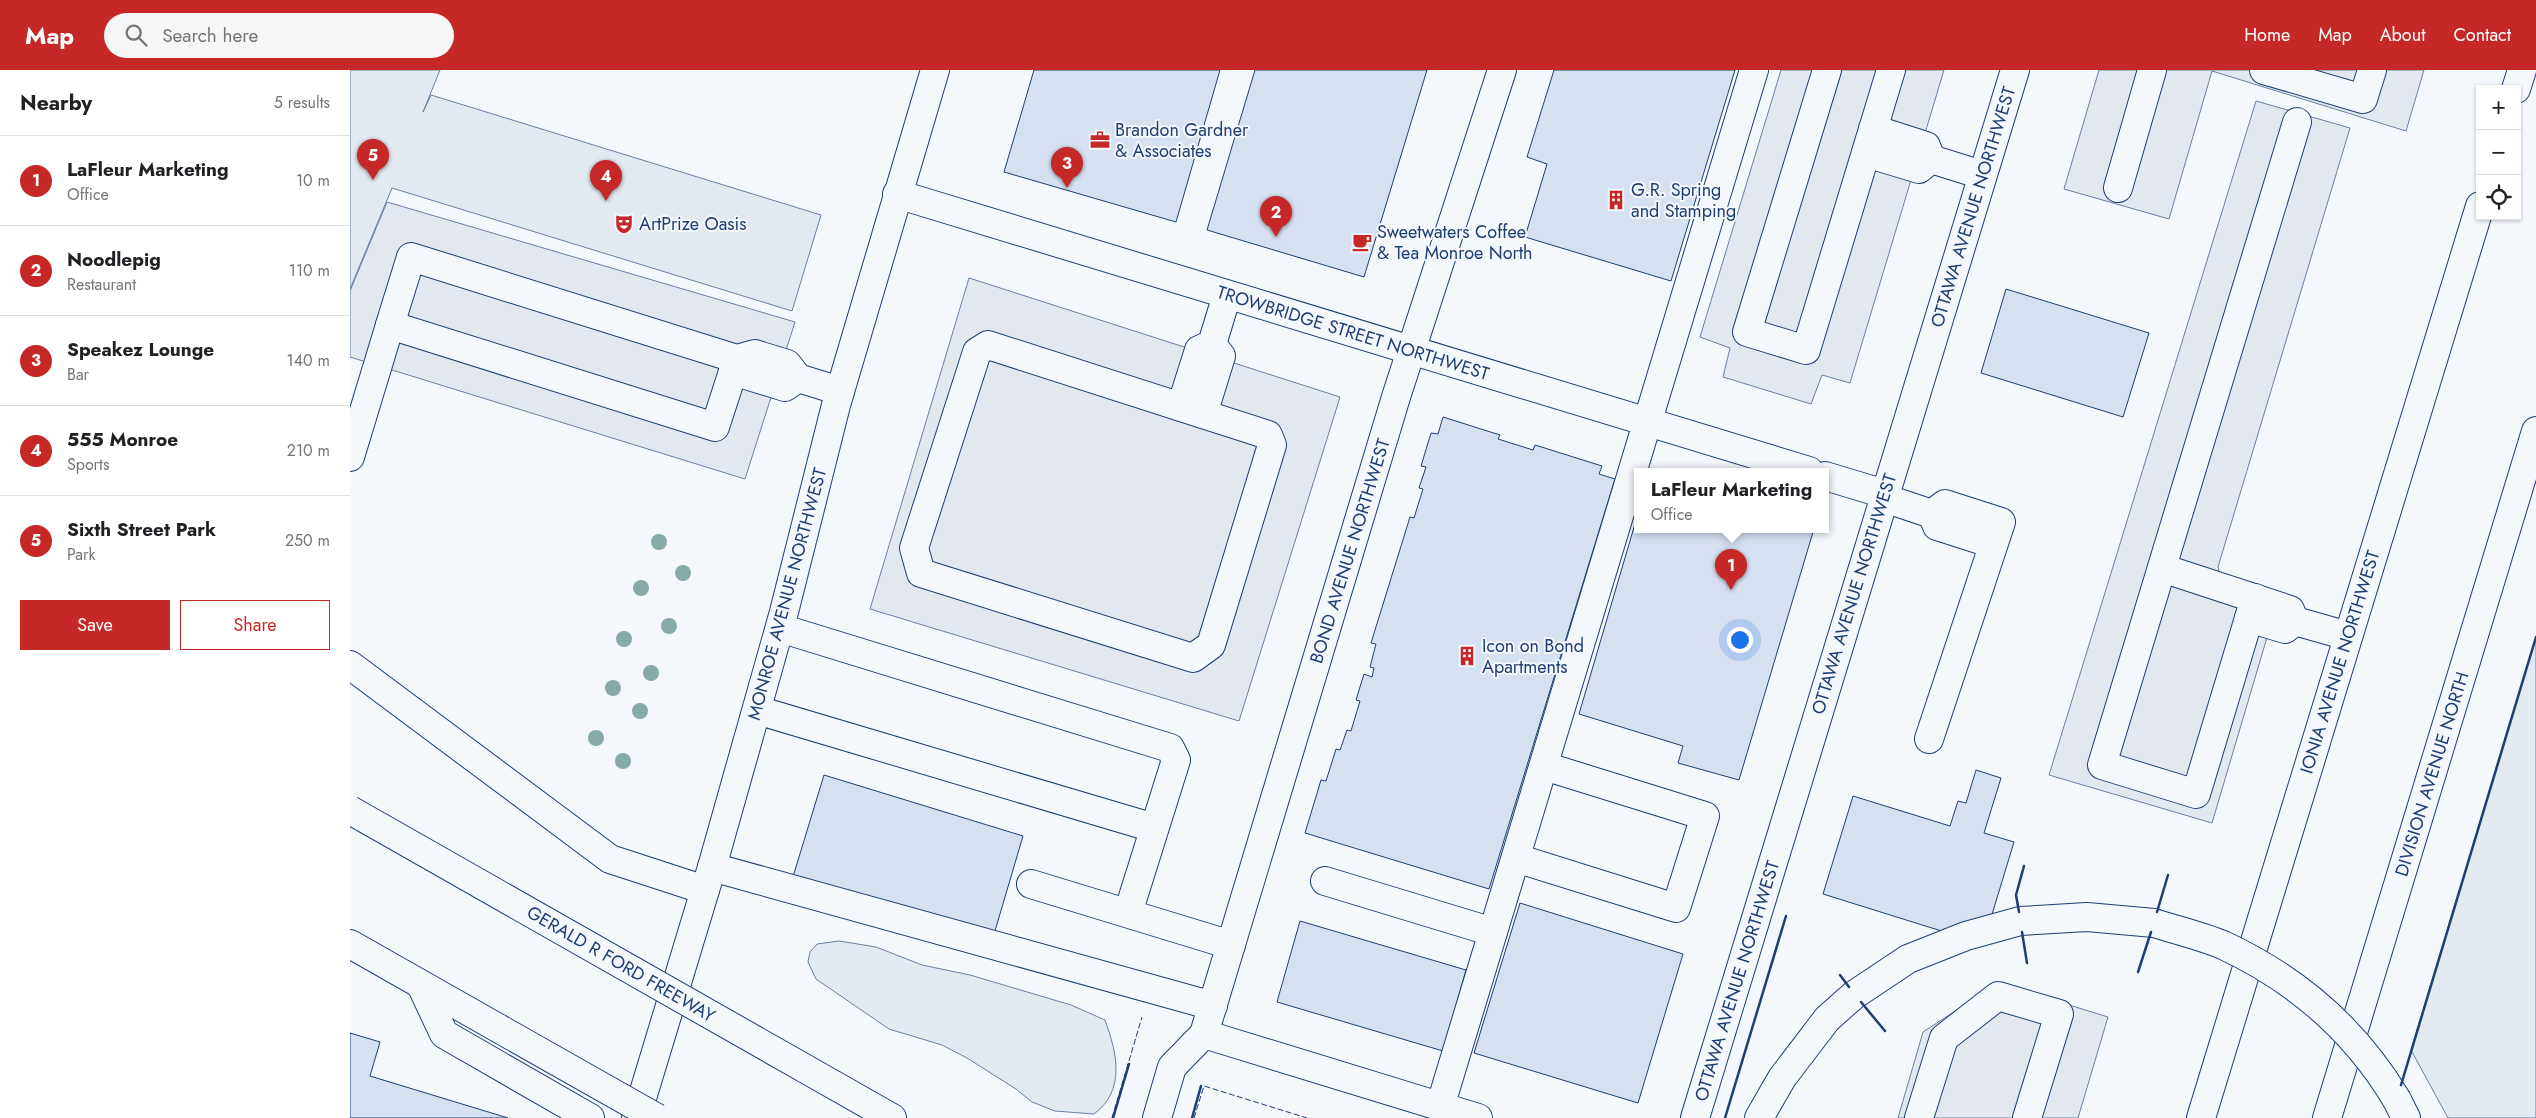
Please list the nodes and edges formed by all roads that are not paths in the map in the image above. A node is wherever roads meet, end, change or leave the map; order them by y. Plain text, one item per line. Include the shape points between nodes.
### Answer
1 (935, 70) edge
2 (1502, 70) edge
3 (1754, 70) edge
4 (1827, 70) edge
5 (1891, 70) edge
6 (2015, 70) edge
7 (2152, 70) edge
8 (2264, 70) edge
9 (2372, 70) edge
10 (2522, 70) edge
11 (2517, 85) edge
12 (2297, 122) dead end
13 (1870, 141) junction
14 (1982, 175) junction
15 (2118, 188) dead end
16 (897, 194) junction
17 (2476, 219) edge
18 (1227, 295) junction
19 (390, 325) junction
20 (1411, 350) junction
21 (735, 365) junction
22 (840, 391) junction
23 (1192, 411) junction
24 (1648, 422) junction
25 (2536, 431) edge
26 (350, 457) edge
27 (1634, 468) edge
28 (1634, 468) edge
29 (1799, 468) edge
30 (1829, 477) edge
31 (1884, 496) junction
32 (2162, 568) junction
33 (2252, 608) junction
34 (780, 628) junction
35 (2348, 636) junction
36 (350, 665) edge
37 (756, 710) junction
38 (1929, 739) dead end
39 (1544, 766) junction
40 (350, 810) edge
41 (1154, 828) junction
42 (1516, 858) junction
43 (708, 878) junction
44 (1325, 881) dead end
45 (1031, 884) dead end
46 (1128, 913) junction
47 (1493, 932) junction
48 (350, 944) edge
49 (1231, 945) junction
50 (422, 985) junction
51 (1213, 1006) junction
52 (1204, 1034) junction
53 (1440, 1107) junction
54 (2402, 1109) edge
55 (590, 1118) edge
56 (636, 1118) edge
57 (657, 1118) edge
58 (892, 1118) edge
59 (1157, 1118) edge
60 (1478, 1118) edge
61 (1695, 1118) edge
62 (1759, 1118) edge
63 (1919, 1118) edge
64 (2027, 1118) edge
65 (2201, 1118) edge
66 (2327, 1118) edge

1 - 16 main road, MONROE AVENUE NORTHWEST
2 - 20 main road, BOND AVENUE NORTHWEST
3 - 24 main road
4 - 13 main road via 1747,332 1806,350
5 - 13 main road
6 - 14 main road, OTTAWA AVENUE NORTHWEST
7 - 15 main road
8 - 9 main road via 2363,99
10 - 11 main road
12 - 32 main road
13 - 14 main road via 1919,169 1931,160
14 - 31 main road, OTTAWA AVENUE NORTHWEST
16 - 18 main road, TROWBRIDGE STREET NORTHWEST
16 - 22 main road, MONROE AVENUE NORTHWEST
17 - 35 main road, IONIA AVENUE NORTHWEST
18 - 20 main road, TROWBRIDGE STREET NORTHWEST
18 - 23 main road via 1212,344 1221,356
19 - 21 main road via 715,427
19 - 21 main road via 411,257
19 - 26 main road
20 - 24 main road, TROWBRIDGE STREET NORTHWEST
20 - 49 main road, BOND AVENUE NORTHWEST
21 - 22 main road via 755,354 787,364 798,378
22 - 34 main road, MONROE AVENUE NORTHWEST
23 - 23 main road via 988,345 977,352 914,548 921,573 1192,658 1211,645 1272,446 1268,435
24 - 27 main road
24 - 29 main road, TROWBRIDGE STREET NORTHWEST
25 - 66 main road, DIVISION AVENUE NORTH
28 - 39 main road
30 - 31 main road
31 - 38 main road via 1932,514 1937,526 1993,544
31 - 61 main road, OTTAWA AVENUE NORTHWEST
32 - 33 main road
32 - 33 main road via 2102,765 2196,794
33 - 35 main road via 2290,610 2295,621
34 - 37 main road, MONROE AVENUE NORTHWEST
34 - 41 main road via 1170,748 1176,760
35 - 65 main road, IONIA AVENUE NORTHWEST
36 - 43 main road via 610,859
37 - 41 main road
37 - 43 main road, MONROE AVENUE NORTHWEST
39 - 42 main road
39 - 42 main road via 1705,816 1676,908
40 - 58 main road, GERALD R FORD FREEWAY, bridge
41 - 46 main road
42 - 47 main road
43 - 51 main road
43 - 56 main road, MONROE AVENUE NORTHWEST
44 - 47 main road
45 - 46 main road
46 - 49 main road
47 - 53 main road
48 - 50 main road
49 - 51 main road, BOND AVENUE NORTHWEST
50 - 55 main road via 444,1034
50 - 57 main road, bridge
51 - 52 main road, BOND AVENUE NORTHWEST
52 - 53 main road
52 - 59 main road via 1172,1068
53 - 60 main road
54 - 62 main road, bridge via 2356,1042 2325,1010 2277,974 2222,945 2154,923 2088,916 2020,921 1966,936 1908,959 1854,995 1827,1019 1803,1048
63 - 64 main road via 1944,1038 1998,996 2059,1014

